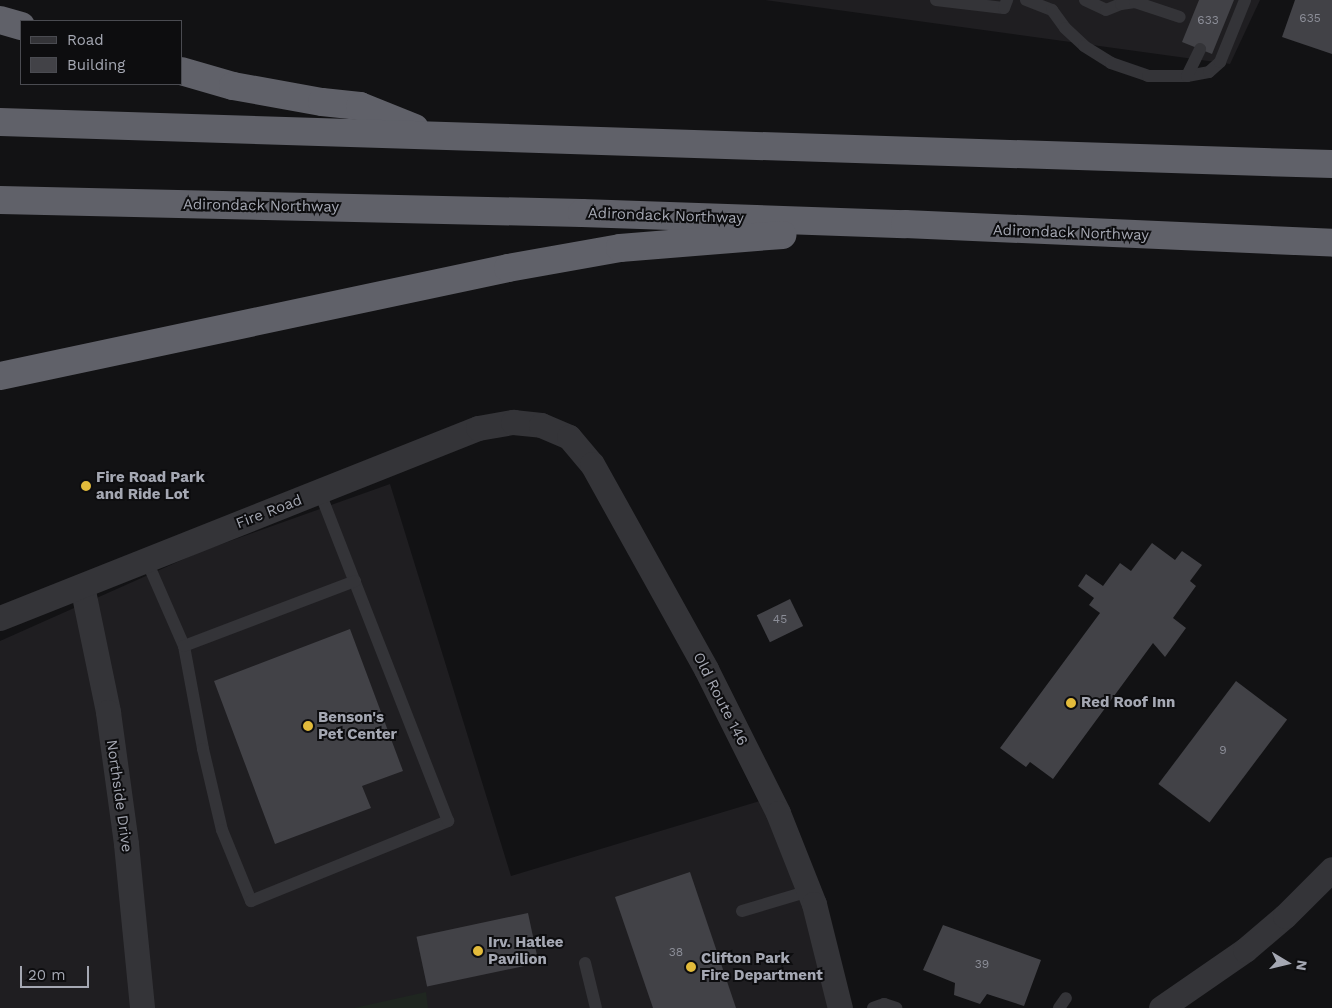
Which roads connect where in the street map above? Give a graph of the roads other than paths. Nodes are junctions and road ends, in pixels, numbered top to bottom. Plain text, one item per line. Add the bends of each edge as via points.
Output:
1 (936, 0) edge
2 (1007, 0) edge
3 (1026, 0) edge
4 (1085, 0) edge
5 (1246, 0) edge
6 (1055, 5) edge
7 (1180, 17) dead end
8 (0, 20) edge
9 (20, 26) edge
10 (1200, 49) dead end
11 (182, 72) edge
12 (1187, 76) junction
13 (0, 122) edge
14 (430, 135) junction
15 (1332, 164) edge
16 (0, 200) edge
17 (905, 224) junction
18 (1332, 243) edge
19 (0, 376) edge
20 (541, 425) joint
21 (320, 492) junction
22 (146, 559) junction
23 (355, 581) junction
24 (82, 586) junction
25 (0, 618) edge
26 (184, 646) junction
27 (1332, 869) edge
28 (809, 890) junction
29 (742, 911) dead end
30 (585, 963) dead end
31 (142, 1008) edge
32 (596, 1008) edge
33 (840, 1008) edge
34 (873, 1008) edge
35 (896, 1008) edge
36 (1161, 1008) edge

1 - 2 lane via 1004,8
3 - 6 lane
4 - 7 lane via 1106,10 1135,2
5 - 12 lane via 1220,62 1209,72
6 - 12 lane via 1065,28 1084,46 1111,63 1148,76
8 - 9 highway
10 - 12 lane
11 - 14 highway via 233,86 360,106
13 - 14 highway
14 - 15 highway
16 - 17 highway, Adirondack Northway
17 - 18 highway, Adirondack Northway
17 - 19 highway via 620,248 499,270
20 - 21 street, Fire Road via 513,422 478,428
20 - 28 street, Old Route 146 via 569,437 592,464 706,669 778,812
21 - 22 street, Fire Road
21 - 23 lane
22 - 24 street, Fire Road
22 - 26 lane
23 - 26 lane
23 - 26 lane via 448,822 251,901 222,830
24 - 25 street, Fire Road
24 - 31 street, Northside Drive via 112,740
27 - 36 street via 1245,950
28 - 29 lane
28 - 33 street, Old Route 146
30 - 32 lane
34 - 35 lane via 884,1004

